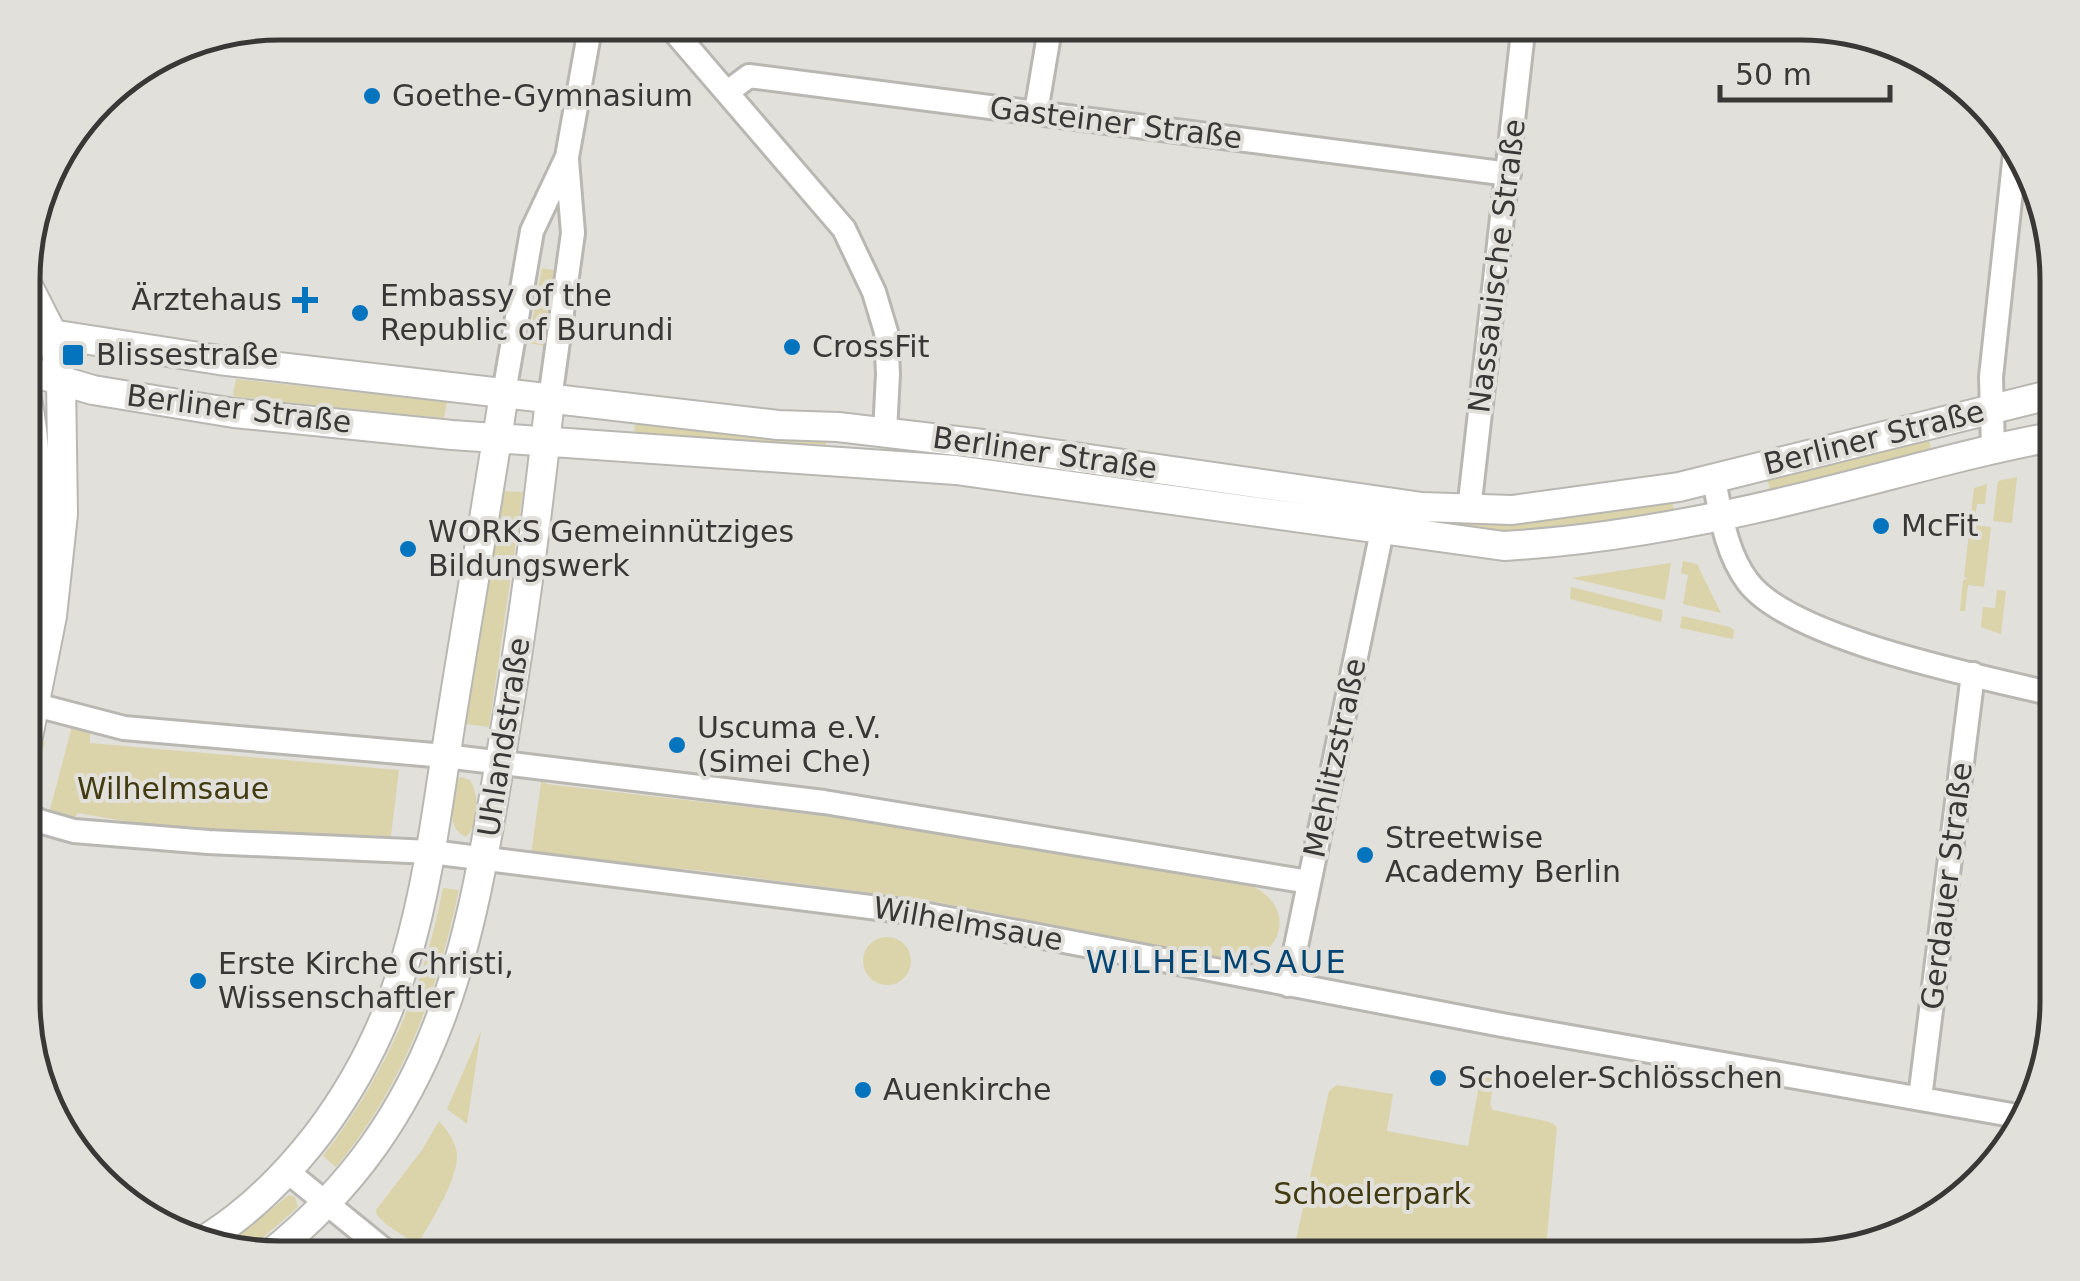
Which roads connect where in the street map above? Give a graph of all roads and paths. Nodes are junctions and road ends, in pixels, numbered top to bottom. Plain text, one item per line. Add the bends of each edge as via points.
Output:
1 (1048, 40) edge
2 (1522, 40) edge
3 (588, 41) edge
4 (685, 41) edge
5 (729, 91) junction
6 (1036, 112) junction
7 (567, 156) junction
8 (2013, 170) edge
9 (1508, 174) junction
10 (40, 309) edge
11 (40, 333) edge
12 (53, 335) junction
13 (40, 374) edge
14 (61, 380) junction
15 (504, 393) junction
16 (550, 398) junction
17 (2039, 398) edge
18 (1991, 409) junction
19 (885, 432) junction
20 (498, 438) junction
21 (2039, 439) edge
22 (546, 440) junction
23 (1993, 448) junction
24 (1714, 480) junction
25 (1469, 510) junction
26 (1721, 514) junction
27 (1382, 532) junction
28 (1973, 674) junction
29 (40, 681) edge
30 (2039, 690) edge
31 (40, 705) edge
32 (445, 756) junction
33 (500, 763) junction
34 (40, 821) edge
35 (431, 852) junction
36 (485, 858) junction
37 (1309, 882) junction
38 (1288, 984) junction
39 (1920, 1098) junction
40 (2011, 1115) edge
41 (288, 1172) junction
42 (326, 1204) junction
43 (214, 1232) edge
44 (285, 1241) edge
45 (373, 1241) edge

1 - 6 street
2 - 9 street, Nassauische Straße
3 - 7 street, Uhlandstraße
4 - 5 street
5 - 6 street, Gasteiner Straße via 749,76
5 - 19 street via 844,229 874,292 886,332
6 - 9 street, Gasteiner Straße
7 - 15 street, Uhlandstraße via 532,231
7 - 16 street, Uhlandstraße via 573,234
8 - 18 street
9 - 25 street, Nassauische Straße
10 - 12 main road
11 - 12 main road, Berliner Straße
12 - 14 main road
12 - 15 main road, Berliner Straße
13 - 14 main road, Berliner Straße
14 - 20 main road, Berliner Straße via 224,411
14 - 29 main road via 63,514
15 - 16 main road, Berliner Straße
15 - 20 main road, Uhlandstraße
16 - 19 main road, Berliner Straße
16 - 22 main road, Uhlandstraße
17 - 18 main road, Berliner Straße
18 - 23 street
18 - 24 main road, Berliner Straße
19 - 25 main road, Berliner Straße
20 - 22 main road, Berliner Straße
20 - 32 main road, Uhlandstraße
21 - 23 main road, Berliner Straße
22 - 27 main road, Berliner Straße via 956,470
22 - 33 main road, Uhlandstraße
23 - 26 main road, Berliner Straße
24 - 25 main road, Berliner Straße via 1576,504
24 - 26 street
26 - 27 main road, Berliner Straße via 1514,546
26 - 28 street via 1739,568 1778,609 1868,646
27 - 37 street, Mehlitzstraße
28 - 30 street
28 - 39 street, Gerdauer Straße
31 - 32 street via 124,728
32 - 33 street
32 - 35 main road, Uhlandstraße
33 - 36 main road, Uhlandstraße
33 - 37 street via 824,802
34 - 35 street, Wilhelmsaue via 74,831 208,842
35 - 36 street, Wilhelmsaue
35 - 41 main road, Uhlandstraße via 410,952 374,1048
36 - 38 street, Wilhelmsaue via 918,913
36 - 42 main road, Uhlandstraße via 436,1034 390,1122
37 - 38 street, Mehlitzstraße
38 - 39 street, Wilhelmsaue
39 - 40 street, Wilhelmsaue
41 - 42 street
41 - 43 main road, Uhlandstraße
42 - 44 main road, Uhlandstraße
42 - 45 street

